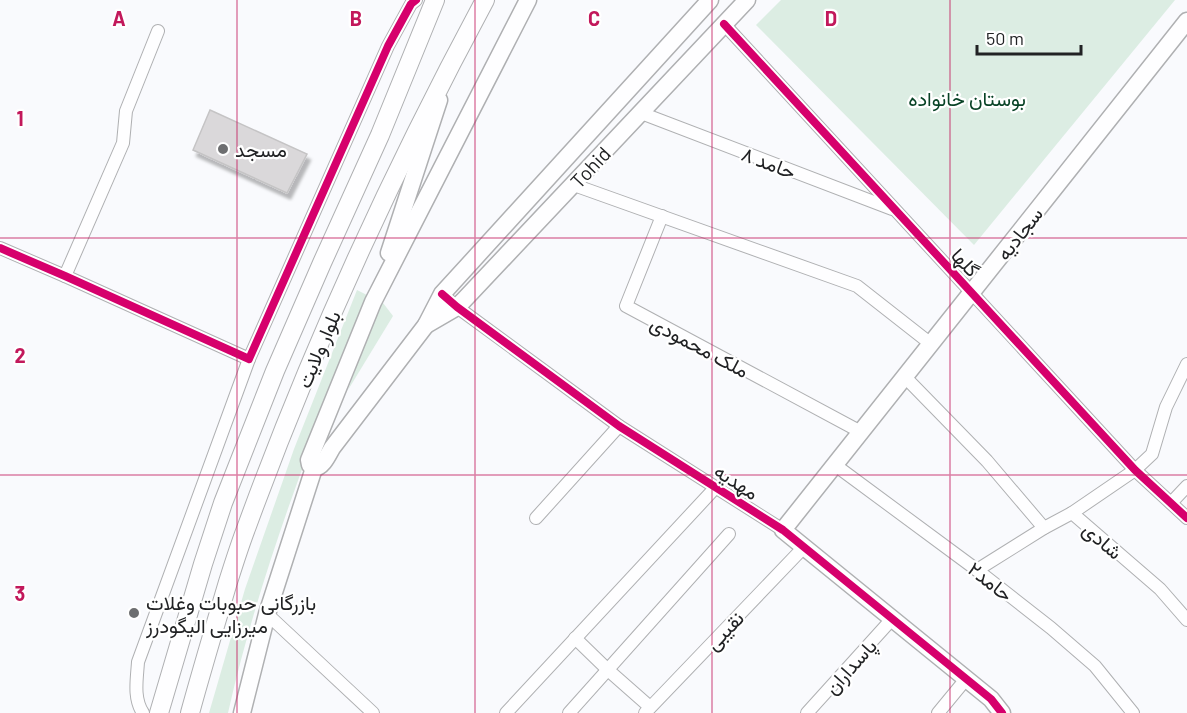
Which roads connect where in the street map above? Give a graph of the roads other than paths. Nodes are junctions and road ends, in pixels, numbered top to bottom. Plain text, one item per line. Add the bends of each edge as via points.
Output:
1 (416, 0) edge
2 (435, 0) edge
3 (485, 0) edge
4 (528, 0) edge
5 (710, 0) edge
6 (747, 0) edge
7 (1187, 21) edge
8 (724, 24) junction
9 (158, 31) dead end
10 (453, 60) junction
11 (641, 113) junction
12 (574, 185) junction
13 (896, 211) junction
14 (662, 216) junction
15 (0, 249) edge
16 (65, 276) junction
17 (971, 293) junction
18 (442, 294) junction
19 (373, 302) junction
20 (457, 307) junction
21 (426, 325) junction
22 (931, 344) junction
23 (249, 359) junction
24 (1187, 364) edge
25 (905, 377) junction
26 (619, 426) junction
27 (861, 432) junction
28 (835, 465) junction
29 (314, 468) junction
30 (1135, 470) junction
31 (1187, 486) edge
32 (716, 487) junction
33 (1171, 503) junction
34 (1072, 513) junction
35 (536, 518) dead end
36 (1187, 518) edge
37 (1044, 528) junction
38 (783, 530) junction
39 (729, 534) dead end
40 (804, 547) junction
41 (977, 570) junction
42 (267, 614) junction
43 (892, 619) junction
44 (1187, 620) edge
45 (575, 639) junction
46 (608, 670) junction
47 (966, 679) junction
48 (648, 710) edge
49 (143, 713) edge
50 (159, 713) edge
51 (190, 713) edge
52 (242, 713) edge
53 (373, 713) edge
54 (506, 713) edge
55 (569, 713) edge
56 (807, 713) edge
57 (938, 713) edge
58 (1002, 713) edge
59 (1133, 713) edge

1 - 23 street via 388,46
2 - 50 main road, بلوار ولایت via 275,371 223,503
3 - 10 main road, بلوار ولایت
4 - 19 main road
5 - 18 main road, Tohid
6 - 8 main road, Tohid
7 - 17 main road, سجادیه
8 - 11 main road, Tohid
8 - 13 street, گلها
9 - 16 street via 126,111 123,143
10 - 19 main road
10 - 51 main road, بلوار ولایت via 359,254 304,379 246,527
11 - 12 main road, Tohid
11 - 13 street, حامد ۸
12 - 14 street
12 - 20 main road, Tohid
13 - 17 street, گلها
14 - 22 street via 857,286
14 - 27 street, ملک محمودی via 626,306
15 - 16 street
16 - 23 street
17 - 22 main road, سجادیه
17 - 30 street, گلها
18 - 20 street, مهدیه
18 - 21 main road, Tohid
19 - 29 main road via 309,460
20 - 21 main road, Tohid
20 - 26 street, مهدیه
21 - 29 main road, Tohid via 322,464
22 - 25 main road, سجادیه
23 - 49 street via 138,662 135,689
24 - 30 street via 1166,406 1152,454
25 - 27 main road, سجادیه
25 - 37 street via 987,461
26 - 32 street, مهدیه
26 - 35 street
27 - 28 main road, سجادیه
28 - 38 main road, سجادیه
28 - 41 street, حامد۲
29 - 42 main road
30 - 33 street, گلها
30 - 34 street
31 - 33 street
32 - 38 street, مهدیه
32 - 45 street
33 - 36 street, گلها
34 - 37 street, شادی
34 - 44 street, شادی via 1160,589
37 - 41 street, شادی
38 - 40 main road, مهدیه
39 - 46 street
40 - 43 main road, مهدیه
40 - 48 street, نقیبی
41 - 59 street, حامد۲ via 1095,666
42 - 52 main road
42 - 53 street
43 - 47 main road, مهدیه
43 - 56 street, پاسداران
45 - 46 street
45 - 54 street
46 - 48 street
46 - 55 street
47 - 57 street
47 - 58 main road, مهدیه via 992,699

